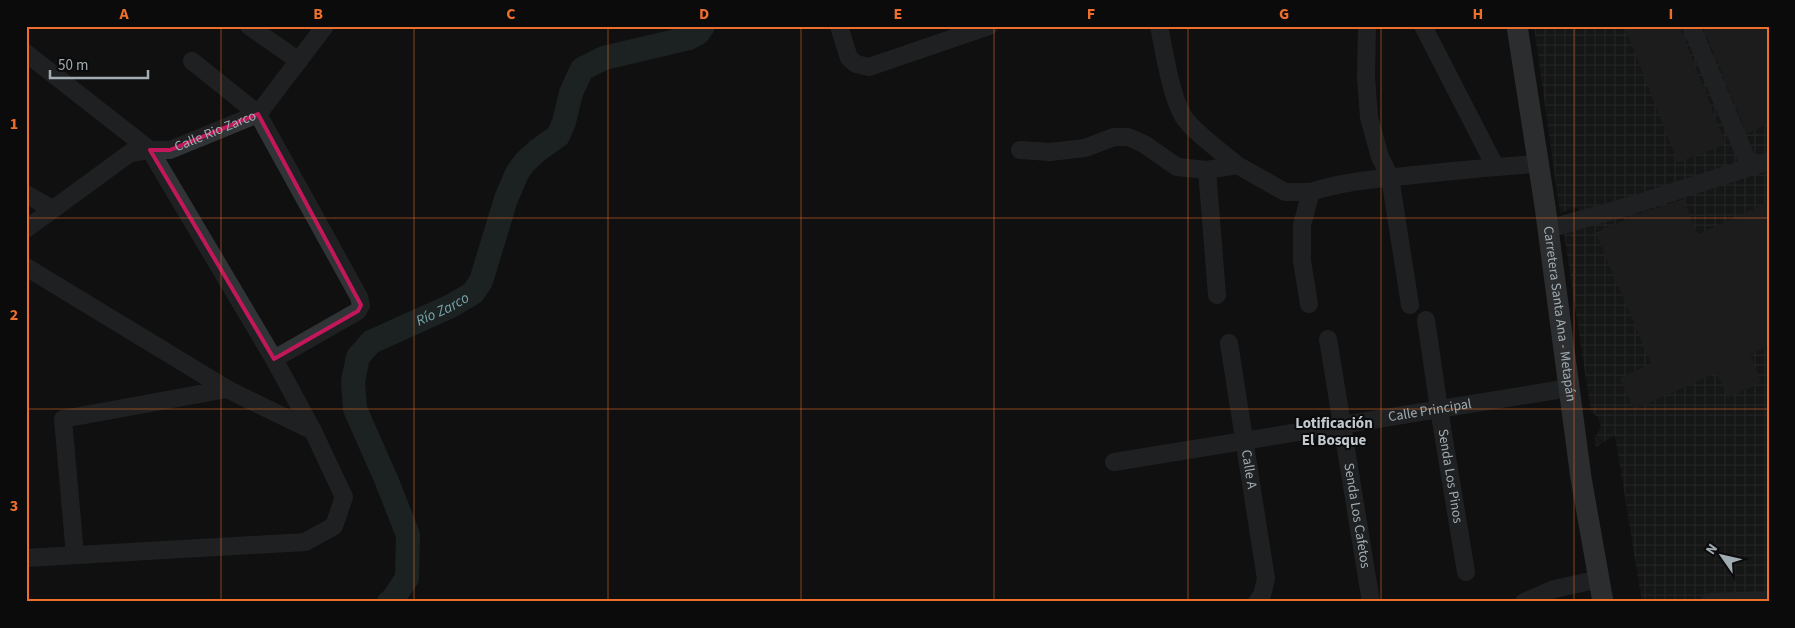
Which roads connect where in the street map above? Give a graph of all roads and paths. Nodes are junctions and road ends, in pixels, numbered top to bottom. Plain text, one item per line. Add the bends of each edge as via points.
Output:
1 (249, 26) edge
2 (325, 26) edge
3 (839, 26) edge
4 (989, 26) edge
5 (1159, 26) edge
6 (1367, 26) edge
7 (1422, 26) edge
8 (1517, 26) edge
9 (1691, 26) edge
10 (26, 53) edge
11 (192, 61) dead end
12 (299, 61) junction
13 (258, 114) junction
14 (150, 150) junction
15 (1020, 150) dead end
16 (1769, 161) edge
17 (1538, 164) junction
18 (1237, 165) junction
19 (1495, 166) junction
20 (1750, 167) junction
21 (1207, 170) junction
22 (1390, 178) junction
23 (1311, 192) junction
24 (26, 194) edge
25 (52, 209) junction
26 (26, 229) edge
27 (1548, 229) junction
28 (26, 266) edge
29 (1217, 295) dead end
30 (1309, 304) dead end
31 (1410, 305) dead end
32 (1426, 320) dead end
33 (1328, 340) dead end
34 (1229, 344) dead end
35 (274, 359) junction
36 (1569, 388) junction
37 (227, 389) junction
38 (1439, 409) junction
39 (1342, 425) junction
40 (313, 431) junction
41 (1243, 440) junction
42 (1114, 462) dead end
43 (75, 555) junction
44 (26, 558) edge
45 (1466, 572) dead end
46 (1600, 579) junction
47 (1260, 598) edge
48 (1769, 600) edge
49 (1715, 601) edge
50 (1371, 602) edge
51 (1524, 602) edge
52 (1603, 602) edge

1 - 12 street
2 - 12 street, Calle Rio Zarco
3 - 4 street via 849,58 856,64 869,67
5 - 18 street via 1182,116
6 - 22 street via 1369,117 1380,157
7 - 19 street
8 - 17 main road, Carretera Santa Ana - Metapán
9 - 20 street
10 - 14 street
11 - 13 street
12 - 13 street, Calle Rio Zarco
13 - 14 street, Calle Rio Zarco via 170,150
13 - 35 street via 361,304 358,311
14 - 25 street, Calle Rio Zarco via 130,154
14 - 35 street
15 - 21 street via 1050,152 1085,148 1114,137 1128,137 1177,167
16 - 20 street
17 - 19 street
17 - 27 main road, Carretera Santa Ana - Metapán
18 - 21 street
18 - 23 street via 1285,192
19 - 22 street
20 - 27 street
21 - 29 street
22 - 23 street
22 - 31 street
23 - 30 street via 1302,225 1302,261
24 - 25 street
25 - 26 street, Calle Rio Zarco
27 - 36 main road, Carretera Santa Ana - Metapán
28 - 37 street
32 - 38 street, Senda Los Pinos
33 - 39 street, Senda Los Cafetos
34 - 41 street, Calle A
35 - 40 street
36 - 38 street, Calle Principal
36 - 46 main road, Carretera Santa Ana - Metapán via 1581,478
37 - 40 street
37 - 43 street via 63,420
38 - 39 street, Calle Principal
38 - 45 street, Senda Los Pinos
39 - 41 street, Calle Principal
39 - 50 street, Senda Los Cafetos
40 - 43 street via 344,497 334,526 305,542
41 - 42 street, Calle Principal
41 - 47 street, Calle A via 1266,579
43 - 44 street
46 - 51 street via 1554,589
46 - 52 main road, Carretera Santa Ana - Metapán
48 - 49 street

